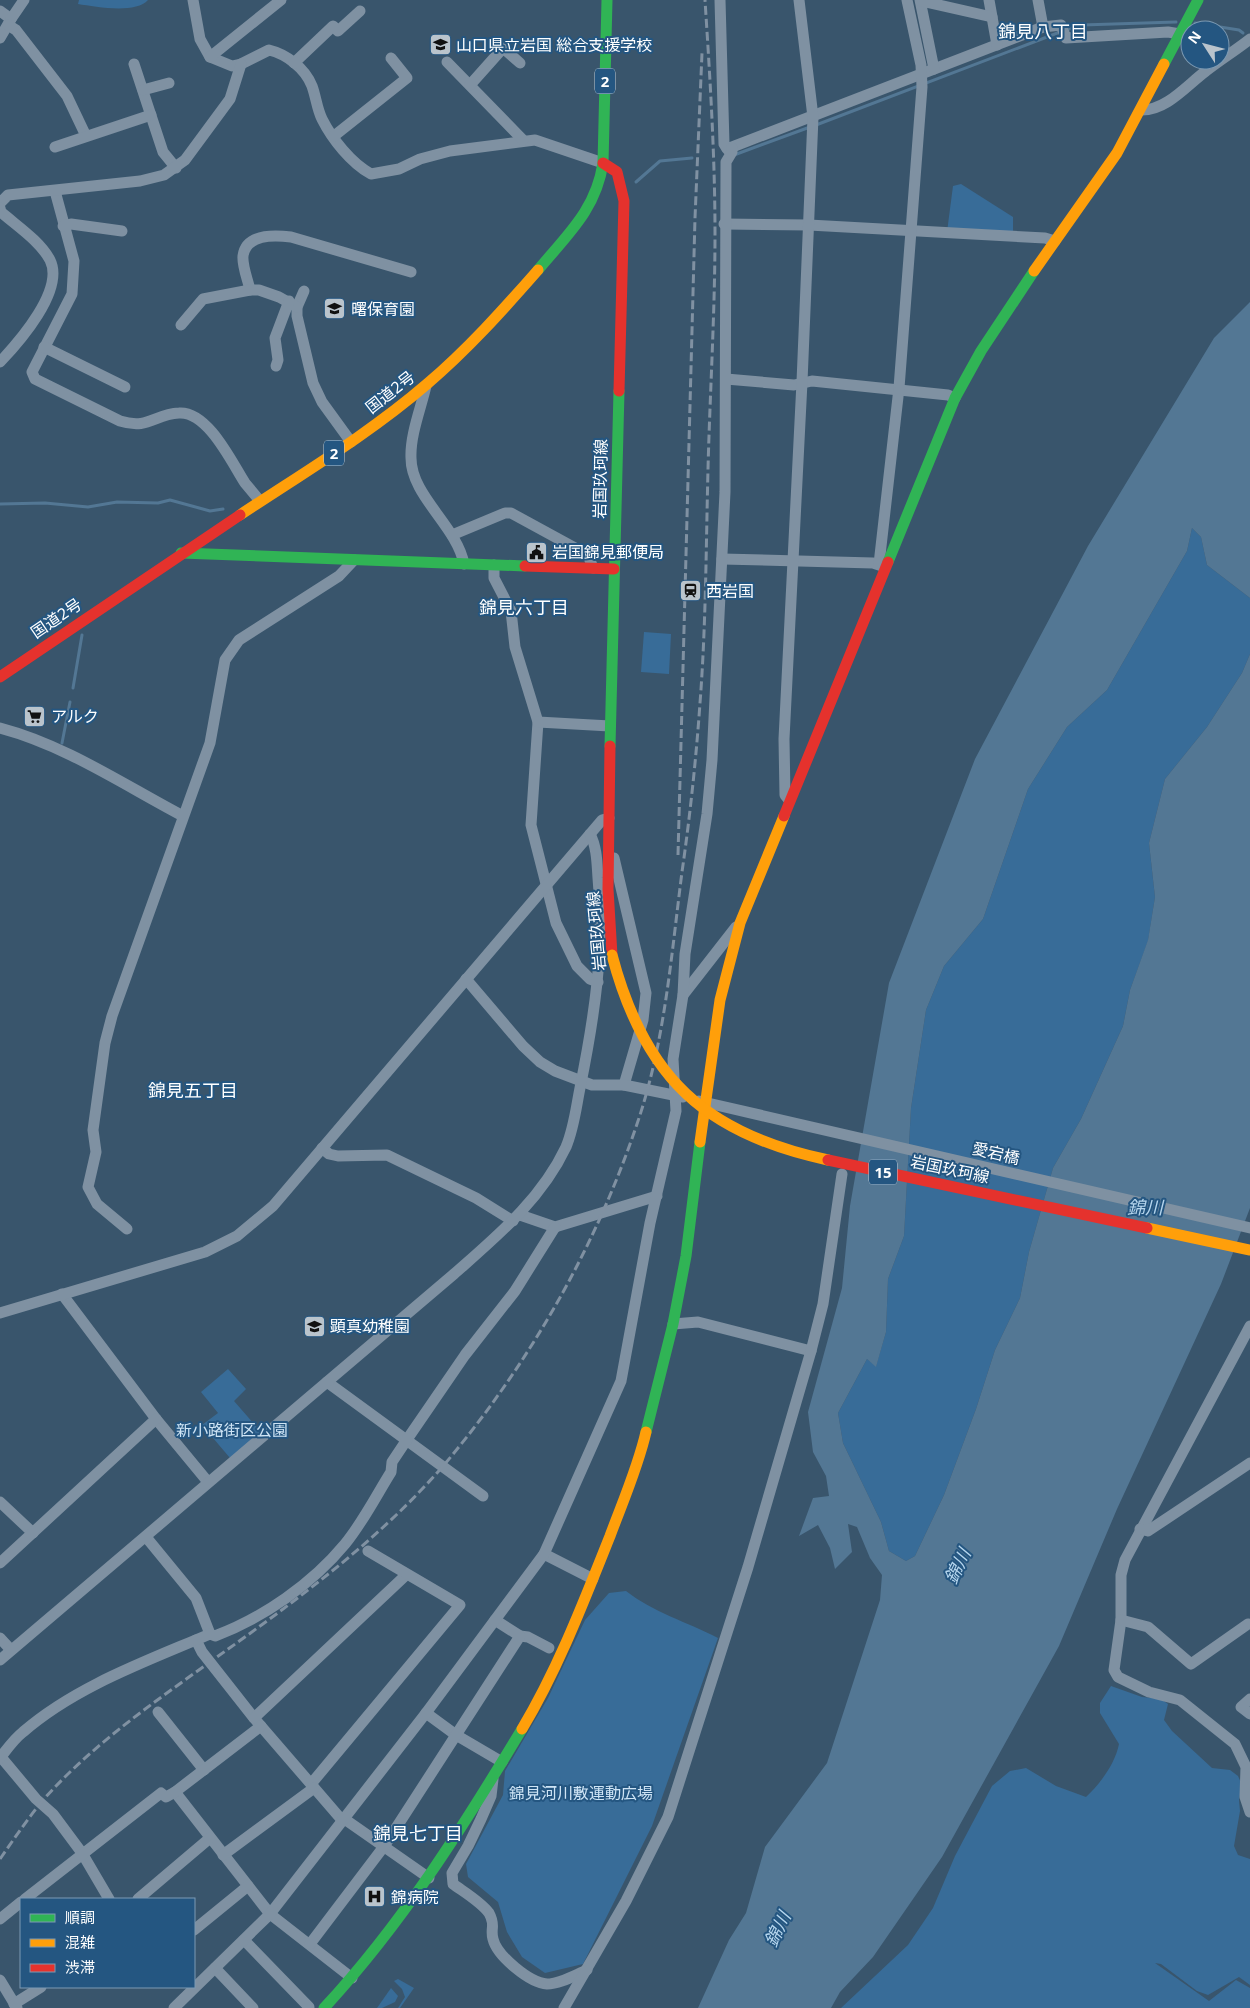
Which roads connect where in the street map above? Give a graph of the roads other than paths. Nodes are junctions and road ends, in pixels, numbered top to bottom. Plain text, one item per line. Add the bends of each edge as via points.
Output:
1 (24, 0) edge
2 (193, 0) edge
3 (281, 0) edge
4 (608, 0) edge
5 (720, 0) edge
6 (799, 0) edge
7 (907, 0) edge
8 (920, 0) edge
9 (989, 0) edge
10 (1038, 0) edge
11 (1198, 0) edge
12 (0, 11) edge
13 (360, 11) dead end
14 (992, 17) junction
15 (1187, 20) edge
16 (10, 22) junction
17 (1043, 27) junction
18 (1180, 34) joint
19 (0, 38) edge
20 (1250, 40) edge
21 (998, 45) junction
22 (210, 57) junction
23 (391, 58) dead end
24 (447, 62) dead end
25 (294, 63) junction
26 (520, 63) dead end
27 (134, 64) dead end
28 (241, 64) junction
29 (934, 69) junction
30 (921, 80) junction
31 (169, 83) dead end
32 (470, 85) junction
33 (143, 90) junction
34 (1142, 110) junction
35 (151, 114) junction
36 (813, 119) junction
37 (86, 136) junction
38 (334, 136) junction
39 (523, 140) junction
40 (55, 147) dead end
41 (730, 154) junction
42 (603, 163) junction
43 (176, 168) junction
44 (55, 190) junction
45 (0, 203) edge
46 (0, 208) edge
47 (724, 224) junction
48 (808, 224) junction
49 (63, 226) junction
50 (122, 231) dead end
51 (910, 231) junction
52 (1055, 242) junction
53 (411, 272) dead end
54 (250, 290) junction
55 (304, 291) dead end
56 (293, 304) junction
57 (181, 325) dead end
58 (44, 347) junction
59 (0, 362) edge
60 (276, 366) dead end
61 (726, 379) junction
62 (802, 382) junction
63 (427, 384) junction
64 (125, 387) dead end
65 (899, 388) junction
66 (955, 398) junction
67 (351, 442) junction
68 (260, 501) junction
69 (452, 535) junction
70 (181, 553) junction
71 (354, 560) junction
72 (722, 560) junction
73 (793, 560) junction
74 (464, 564) junction
75 (494, 565) junction
76 (882, 566) junction
77 (593, 568) junction
78 (614, 568) junction
79 (0, 677) edge
80 (538, 722) junction
81 (610, 726) junction
82 (0, 728) edge
83 (789, 800) junction
84 (183, 816) junction
85 (609, 818) junction
86 (590, 834) junction
87 (608, 844) junction
88 (547, 883) junction
89 (740, 923) junction
90 (638, 962) junction
91 (600, 966) junction
92 (466, 979) junction
93 (598, 982) junction
94 (683, 995) junction
95 (582, 1082) junction
96 (624, 1085) junction
97 (676, 1096) junction
98 (704, 1102) junction
99 (322, 1148) junction
100 (842, 1174) dead end
101 (656, 1196) junction
102 (516, 1218) junction
103 (555, 1228) junction
104 (1250, 1228) edge
105 (127, 1229) dead end
106 (1250, 1250) edge
107 (62, 1294) junction
108 (0, 1313) edge
109 (673, 1324) junction
110 (1250, 1326) edge
111 (811, 1351) junction
112 (327, 1382) junction
113 (156, 1419) junction
114 (406, 1441) junction
115 (1250, 1463) edge
116 (208, 1482) junction
117 (483, 1496) dead end
118 (0, 1502) edge
119 (1140, 1529) junction
120 (33, 1533) junction
121 (146, 1537) junction
122 (368, 1550) dead end
123 (544, 1554) junction
124 (0, 1563) edge
125 (406, 1575) junction
126 (593, 1579) junction
127 (495, 1620) junction
128 (1121, 1620) junction
129 (1248, 1624) dead end
130 (210, 1634) junction
131 (520, 1636) junction
132 (0, 1638) edge
133 (196, 1640) junction
134 (549, 1648) dead end
135 (11, 1650) junction
136 (0, 1660) edge
137 (1250, 1699) edge
138 (158, 1712) dead end
139 (426, 1713) junction
140 (1250, 1714) edge
141 (257, 1722) junction
142 (456, 1735) junction
143 (0, 1757) edge
144 (502, 1762) junction
145 (204, 1770) junction
146 (494, 1775) junction
147 (312, 1786) junction
148 (175, 1792) junction
149 (1250, 1812) edge
150 (342, 1819) junction
151 (210, 1838) junction
152 (384, 1846) junction
153 (82, 1854) junction
154 (223, 1855) junction
155 (429, 1878) junction
156 (248, 1886) junction
157 (26, 1898) edge
158 (108, 1898) edge
159 (139, 1898) edge
160 (20, 1903) edge
161 (270, 1914) junction
162 (0, 1919) edge
163 (195, 1929) edge
164 (244, 1940) junction
165 (310, 1944) junction
166 (215, 1968) junction
167 (587, 1970) junction
168 (352, 1978) junction
169 (0, 1980) edge
170 (40, 1988) edge
171 (194, 1988) edge
172 (195, 1988) edge
173 (15, 2006) edge
174 (309, 2007) dead end
175 (174, 2008) edge
176 (253, 2008) edge
177 (324, 2008) edge
178 (564, 2008) edge

1 - 16 street
2 - 22 street via 200,39
3 - 22 street
4 - 42 main road, 国道2号 / 2
5 - 41 street via 724,144
6 - 36 street
7 - 30 street
8 - 14 street
8 - 29 street
9 - 14 street
10 - 17 street
11 - 15 main road
12 - 16 street
13 - 25 street via 338,31 333,26
14 - 21 street
16 - 19 street
16 - 37 street via 67,96
17 - 18 street via 1061,25 1066,38
17 - 21 street
18 - 34 main road
20 - 34 street via 1172,99 1150,110
21 - 29 street
22 - 28 street via 232,66
23 - 38 street via 407,78
24 - 32 street
25 - 28 street via 279,52 269,50
25 - 38 street via 307,76 322,120
26 - 32 street via 503,48
27 - 33 street
28 - 43 street via 230,99
29 - 30 street
30 - 36 street
30 - 51 street
31 - 33 street
32 - 39 street
33 - 35 street
34 - 52 main road via 1117,153
35 - 37 street
35 - 43 street via 163,152
36 - 41 street
36 - 48 street
37 - 40 street
38 - 39 street via 350,158 371,174 399,169 450,150
39 - 42 street via 535,140
41 - 47 street
42 - 63 main road, 国道2号 / 2 via 600,184 587,212 497,317
42 - 78 main road, 岩国玖珂線 / 15 via 617,172 624,201
43 - 44 street via 164,175 140,181
44 - 45 street via 8,195
44 - 49 street
46 - 59 street via 45,252 54,276 53,285 33,321
47 - 48 street
47 - 61 street
48 - 51 street
48 - 62 street
49 - 50 street via 71,224
49 - 58 street via 75,268 72,294
51 - 52 street via 1045,238
51 - 65 street
52 - 66 main road via 981,351
53 - 54 street via 291,237 273,235 257,238 245,248 242,257
54 - 56 street via 259,290
54 - 57 street via 203,299
55 - 56 street
56 - 60 street via 275,338
56 - 67 street via 313,383 322,402
58 - 64 street
58 - 68 street via 32,372 35,379 132,425 147,424 171,414 182,413 194,418 221,443
61 - 62 street via 794,385
61 - 72 street
62 - 65 street
62 - 73 street
63 - 67 main road, 国道2号 / 2
63 - 69 street via 410,458 415,479
65 - 66 street
65 - 76 street
66 - 76 main road
67 - 68 main road, 国道2号 / 2
68 - 70 main road, 国道2号 / 2
69 - 74 street via 461,550
69 - 77 street via 511,512 588,555
70 - 71 main road
70 - 79 main road, 国道2号 / 2
71 - 74 main road
71 - 84 street via 339,576 239,640 226,660 210,743
72 - 73 street
72 - 94 street via 712,760 685,954
73 - 76 street
73 - 83 street via 784,762 785,795
74 - 75 main road
75 - 77 main road
75 - 80 street via 494,578 511,611 515,647
76 - 83 main road
77 - 78 main road
78 - 81 main road, 岩国玖珂線 / 15
80 - 81 street
80 - 88 street via 531,825
81 - 85 main road, 岩国玖珂線 / 15
82 - 84 street via 56,749
83 - 89 main road
84 - 105 street via 112,1016 93,1130 96,1152 88,1187 91,1197
85 - 86 street via 602,820
85 - 87 main road, 岩国玖珂線 / 15
86 - 88 street
86 - 91 street via 597,861 600,898
87 - 90 street via 619,876
87 - 106 main road, 岩国玖珂線 / 15, bridge via 612,955 625,1005 654,1057 699,1105 727,1125 769,1144 810,1156
88 - 92 street
88 - 93 street via 556,923 577,966 590,980
89 - 94 street
89 - 98 main road via 720,1000
90 - 91 street via 618,967
90 - 96 street via 646,993 644,1011
91 - 93 street
92 - 95 street, 愛宕橋 via 534,1057 555,1071
92 - 99 street
93 - 95 street
94 - 97 street via 672,1059
95 - 96 street, 愛宕橋
95 - 102 street via 566,1147
96 - 97 street, 愛宕橋
97 - 98 street, 愛宕橋
97 - 101 street via 676,1110
98 - 104 street, 愛宕橋
98 - 109 main road via 686,1256
99 - 102 street via 338,1156 387,1155
99 - 107 street via 270,1210 238,1236 205,1252
100 - 111 street via 823,1304
101 - 103 street
101 - 123 street via 621,1381
102 - 103 street
102 - 112 street
103 - 114 street via 515,1291
107 - 108 street
107 - 113 street
109 - 111 street via 698,1322
109 - 126 main road via 641,1454
110 - 119 street
111 - 167 street via 748,1567 668,1817 626,1902
112 - 114 street
112 - 116 street
113 - 116 street
113 - 120 street
114 - 117 street
114 - 130 street via 357,1527 324,1565 259,1615 235,1628 214,1636
115 - 119 street via 1148,1532
116 - 121 street
118 - 120 street
119 - 128 street via 1121,1575
120 - 124 street
121 - 130 street via 196,1598
121 - 135 street
122 - 125 street
123 - 126 street
123 - 127 street
125 - 141 street
125 - 147 street via 460,1605
126 - 144 main road via 540,1699
127 - 131 street
127 - 139 street
128 - 129 street via 1148,1627 1191,1664
128 - 149 street via 1114,1670 1118,1677 1149,1692 1180,1700 1231,1740 1246,1767 1246,1797
130 - 133 street
131 - 134 street
131 - 142 street
132 - 135 street
133 - 141 street
133 - 143 street via 152,1658 71,1699 22,1733
135 - 136 street
137 - 140 street via 1241,1707
138 - 145 street
139 - 142 street
139 - 150 street
141 - 145 street
141 - 147 street
142 - 144 street
142 - 152 street
143 - 153 street via 53,1814
144 - 146 main road
145 - 148 street
146 - 155 main road
146 - 167 street via 491,1796 452,1873 453,1884 487,1911 494,1923 492,1938 503,1957 534,1981 553,1983
147 - 150 street
147 - 154 street
148 - 151 street
148 - 153 street via 166,1796 161,1793
150 - 152 street
150 - 161 street
151 - 154 street
151 - 159 street
152 - 155 street
152 - 165 street
153 - 157 street
153 - 158 street
154 - 156 street
155 - 168 main road
156 - 161 street
156 - 163 street
160 - 162 street
161 - 164 street
161 - 165 street
164 - 166 street
164 - 174 street
165 - 168 street
166 - 172 street
166 - 176 street
167 - 178 street
168 - 177 main road
169 - 173 street
170 - 173 street
171 - 175 street

